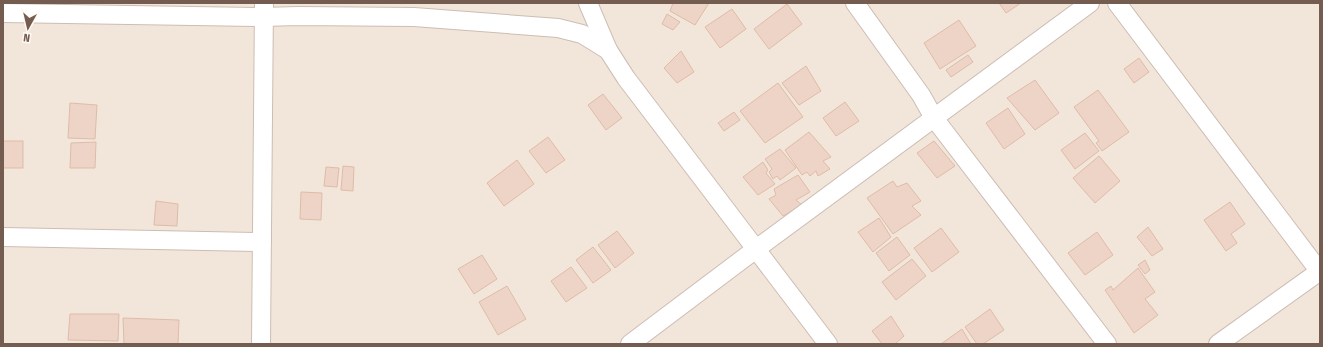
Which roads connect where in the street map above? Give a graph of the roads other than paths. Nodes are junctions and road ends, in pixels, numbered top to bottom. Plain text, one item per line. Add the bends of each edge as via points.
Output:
1 (588, 3) edge
2 (855, 3) edge
3 (1090, 3) edge
4 (1117, 3) edge
5 (263, 10) edge
6 (3, 13) edge
7 (608, 50) junction
8 (934, 118) junction
9 (3, 237) edge
10 (262, 242) junction
11 (756, 249) junction
12 (1320, 271) edge
13 (261, 344) edge
14 (630, 344) edge
15 (828, 344) edge
16 (1107, 344) edge
17 (1218, 344) edge

1 - 7 street
2 - 8 street via 921,95
3 - 8 street
4 - 12 street
5 - 6 street
5 - 7 street via 298,16 414,17 558,28 582,34
5 - 10 street
7 - 11 street via 626,78
8 - 11 street
8 - 16 street
9 - 10 street
10 - 13 street
11 - 14 street
11 - 15 street
12 - 17 street

